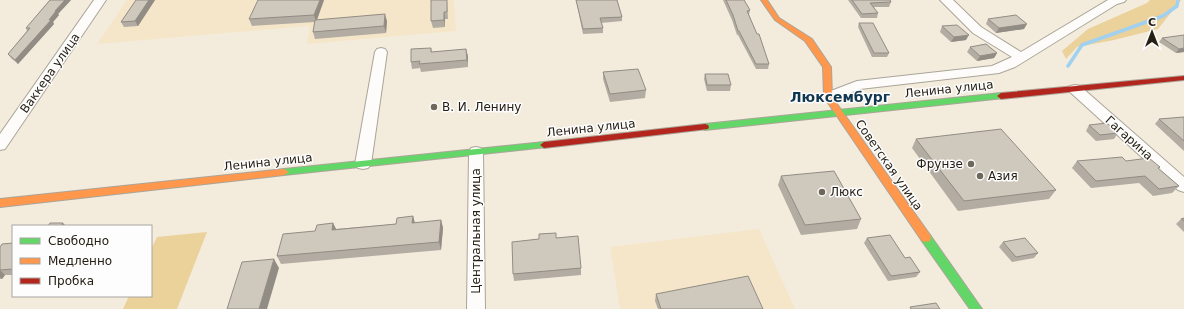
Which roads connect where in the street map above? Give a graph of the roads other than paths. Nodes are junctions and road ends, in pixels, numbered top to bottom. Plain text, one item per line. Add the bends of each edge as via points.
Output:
1 (100, 0) edge
2 (764, 0) edge
3 (946, 0) edge
4 (1115, 1) edge
5 (381, 52) dead end
6 (1021, 57) junction
7 (1184, 78) edge
8 (1075, 89) junction
9 (828, 96) junction
10 (838, 113) junction
11 (0, 145) edge
12 (476, 152) junction
13 (363, 164) junction
14 (1184, 186) edge
15 (0, 203) edge
16 (476, 309) edge
17 (976, 309) edge

1 - 11 street, Ваккера улица
2 - 9 main road, Советская улица via 777,19 808,39 827,68
3 - 6 street via 977,30
4 - 6 street
5 - 13 street
6 - 9 street via 994,70 857,85
7 - 8 main road, Ленина улица
8 - 10 main road, Ленина улица
8 - 14 street, Гагарина
9 - 10 main road, Советская улица
10 - 12 main road, Ленина улица
10 - 17 main road, Советская улица
12 - 13 main road, Ленина улица
12 - 16 street, Центральная улица
13 - 15 main road, Ленина улица

